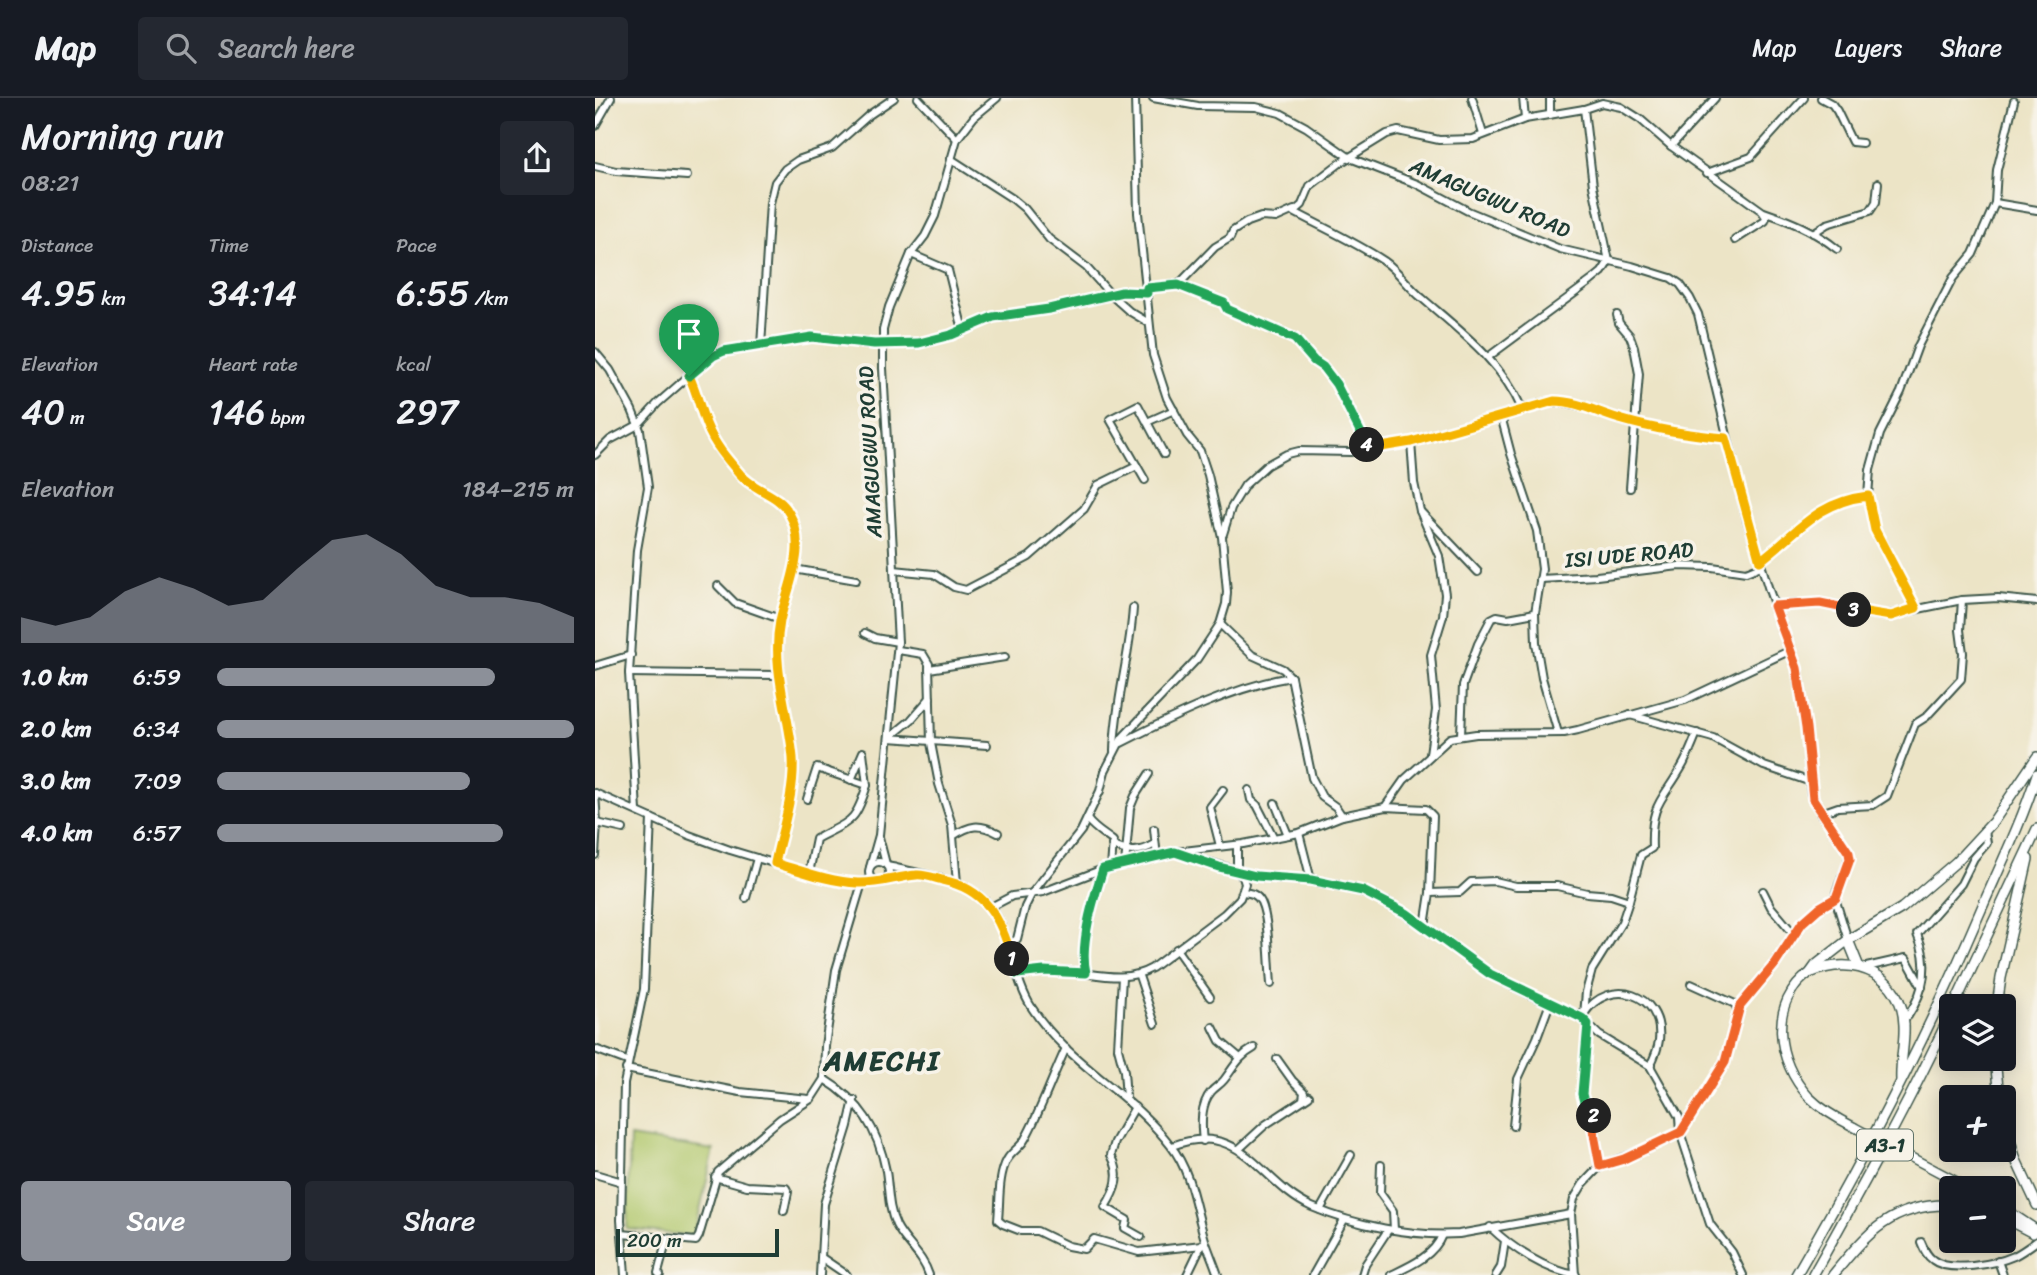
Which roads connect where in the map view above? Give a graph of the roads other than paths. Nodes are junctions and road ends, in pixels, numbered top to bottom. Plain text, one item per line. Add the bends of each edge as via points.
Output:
1 (611, 98) edge
2 (894, 98) edge
3 (918, 98) edge
4 (997, 98) edge
5 (1135, 98) edge
6 (1153, 98) edge
7 (1197, 98) edge
8 (1472, 98) edge
9 (1523, 98) edge
10 (1550, 98) edge
11 (1715, 98) edge
12 (1804, 98) edge
13 (1821, 98) edge
14 (2014, 101) dead end
15 (1198, 106) junction
16 (1584, 109) junction
17 (1551, 115) junction
18 (1525, 119) junction
19 (595, 125) edge
20 (1483, 134) junction
21 (957, 139) junction
22 (1862, 143) dead end
23 (1671, 146) junction
24 (1350, 158) junction
25 (951, 159) junction
26 (595, 166) edge
27 (1707, 173) junction
28 (687, 176) dead end
29 (1878, 183) dead end
30 (1995, 203) junction
31 (1294, 210) junction
32 (2037, 210) edge
33 (1762, 211) junction
34 (1813, 233) junction
35 (1735, 240) dead end
36 (1837, 249) dead end
37 (911, 254) junction
38 (1609, 261) junction
39 (1178, 285) junction
40 (1147, 290) junction
41 (1111, 295) junction
42 (1617, 315) dead end
43 (1149, 323) junction
44 (963, 330) junction
45 (882, 344) junction
46 (761, 346) junction
47 (595, 352) edge
48 (1488, 357) junction
49 (689, 376) junction
50 (1522, 409) junction
51 (1174, 410) junction
52 (1501, 416) junction
53 (1147, 422) junction
54 (1635, 424) junction
55 (638, 425) junction
56 (1726, 438) junction
57 (1411, 442) junction
58 (1369, 449) junction
59 (1164, 454) dead end
60 (595, 455) edge
61 (1137, 466) junction
62 (1145, 480) dead end
63 (1630, 488) dead end
64 (1868, 496) junction
65 (1420, 511) junction
66 (1222, 537) junction
67 (1760, 564) junction
68 (795, 569) junction
69 (894, 570) junction
70 (1478, 572) dead end
71 (1540, 579) junction
72 (856, 580) dead end
73 (718, 586) dead end
74 (1962, 600) junction
75 (2037, 602) edge
76 (1774, 606) junction
77 (1133, 608) dead end
78 (1916, 608) junction
79 (1535, 613) junction
80 (780, 620) junction
81 (1220, 624) junction
82 (865, 633) dead end
83 (898, 642) junction
84 (898, 650) junction
85 (1791, 650) junction
86 (631, 655) junction
87 (1005, 656) dead end
88 (595, 666) edge
89 (929, 669) junction
90 (629, 673) junction
91 (780, 675) junction
92 (1291, 677) junction
93 (930, 698) junction
94 (1630, 715) junction
95 (1558, 733) junction
96 (1697, 733) junction
97 (1461, 735) junction
98 (889, 738) junction
99 (931, 743) junction
100 (1119, 744) junction
101 (986, 745) dead end
102 (1114, 753) junction
103 (1430, 756) junction
104 (2037, 757) edge
105 (1149, 774) dead end
106 (2037, 774) edge
107 (851, 780) junction
108 (1811, 782) junction
109 (867, 785) junction
110 (1223, 790) dead end
111 (1249, 790) dead end
112 (595, 793) edge
113 (807, 799) dead end
114 (1275, 803) dead end
115 (1385, 807) junction
116 (637, 811) junction
117 (1821, 813) junction
118 (1342, 816) junction
119 (651, 818) junction
120 (1087, 820) junction
121 (597, 823) junction
122 (623, 829) dead end
123 (1154, 829) dead end
124 (2037, 829) edge
125 (1985, 831) junction
126 (998, 832) dead end
127 (1299, 833) junction
128 (879, 835) junction
129 (953, 835) junction
130 (1288, 835) junction
131 (1274, 838) junction
132 (1155, 844) junction
133 (1112, 845) junction
134 (1237, 845) junction
135 (1220, 846) junction
136 (2030, 847) junction
137 (1126, 851) junction
138 (1175, 852) junction
139 (595, 855) edge
140 (1157, 857) junction
141 (757, 858) junction
142 (775, 863) junction
143 (886, 865) junction
144 (1125, 865) junction
145 (1111, 868) junction
146 (1103, 869) junction
147 (870, 870) junction
148 (1237, 871) junction
149 (809, 873) junction
150 (917, 874) junction
151 (1256, 876) junction
152 (886, 879) junction
153 (1311, 880) junction
154 (874, 881) junction
155 (859, 883) junction
156 (957, 883) junction
157 (1244, 888) junction
158 (1763, 891) dead end
159 (1430, 893) junction
160 (1032, 894) junction
161 (746, 898) dead end
162 (1836, 898) junction
163 (1629, 901) junction
164 (991, 908) junction
165 (1425, 926) junction
166 (1793, 933) junction
167 (1848, 940) junction
168 (1009, 945) junction
169 (1177, 949) junction
170 (1861, 967) junction
171 (1811, 972) junction
172 (1086, 973) junction
173 (1017, 974) junction
174 (1139, 975) junction
175 (1122, 977) junction
176 (1271, 984) dead end
177 (1691, 984) dead end
178 (1922, 987) junction
179 (1960, 994) edge
180 (1999, 994) edge
181 (1210, 997) dead end
182 (1550, 1003) junction
183 (1738, 1011) junction
184 (1583, 1016) junction
185 (1908, 1016) dead end
186 (1155, 1024) dead end
187 (1588, 1024) junction
188 (1213, 1027) dead end
189 (1939, 1039) edge
190 (1066, 1048) junction
191 (1254, 1048) dead end
192 (595, 1049) edge
193 (1239, 1058) junction
194 (1277, 1059) dead end
195 (627, 1065) junction
196 (1650, 1066) junction
197 (824, 1079) junction
198 (1901, 1081) junction
199 (1126, 1098) junction
200 (811, 1099) junction
201 (853, 1100) junction
202 (1135, 1107) junction
203 (1513, 1126) dead end
204 (1681, 1132) junction
205 (1203, 1141) junction
206 (1172, 1146) junction
207 (1239, 1149) junction
208 (1351, 1155) dead end
209 (2016, 1160) edge
210 (1381, 1165) dead end
211 (1600, 1166) junction
212 (595, 1174) edge
213 (1946, 1176) edge
214 (715, 1177) junction
215 (622, 1182) junction
216 (2037, 1205) edge
217 (1939, 1206) edge
218 (1319, 1210) junction
219 (784, 1211) dead end
220 (1571, 1214) junction
221 (2016, 1216) edge
222 (1345, 1220) junction
223 (2016, 1224) edge
224 (1490, 1227) junction
225 (1391, 1230) junction
226 (622, 1234) junction
227 (1443, 1235) junction
228 (2036, 1235) edge
229 (1141, 1237) dead end
230 (667, 1239) junction
231 (1505, 1241) junction
232 (1921, 1242) dead end
233 (1204, 1243) junction
234 (822, 1258) junction
235 (1998, 1261) junction
236 (1972, 1265) junction
237 (625, 1275) edge
238 (660, 1275) edge
239 (820, 1275) edge
240 (847, 1275) edge
241 (929, 1275) edge
242 (1187, 1275) edge
243 (1218, 1275) edge
244 (1313, 1275) edge
245 (1362, 1275) edge
246 (1391, 1275) edge
247 (1496, 1275) edge
248 (1576, 1275) edge
249 (1743, 1275) edge
250 (1796, 1275) edge
251 (1813, 1275) edge
252 (1833, 1275) edge
253 (1970, 1275) edge
254 (2003, 1275) edge

1 - 19 street
2 - 46 street via 832,148 792,164 775,182
3 - 21 street
4 - 21 street, AMAGUGWU ROAD
5 - 40 street
6 - 15 street, AMAGUGWU ROAD
7 - 15 street
8 - 20 street
9 - 18 street
10 - 17 street
11 - 23 street
12 - 27 street via 1751,157
13 - 22 street via 1837,111 1852,142
14 - 30 street via 1997,170
15 - 24 street, AMAGUGWU ROAD via 1248,106 1280,113
16 - 17 street
16 - 23 street via 1602,103 1621,107
16 - 38 street via 1593,186
17 - 18 street
18 - 20 street
20 - 24 street via 1473,139 1439,140 1391,132
21 - 25 street, AMAGUGWU ROAD
23 - 27 street
24 - 31 street via 1310,186 1303,205
24 - 38 street, AMAGUGWU ROAD via 1560,248
25 - 37 street, AMAGUGWU ROAD via 935,216
25 - 41 street via 1025,209 1049,239 1086,267
26 - 28 street
27 - 33 street
29 - 34 street via 1870,211
30 - 32 street
30 - 64 street via 1973,254 1953,278 1924,335 1880,434
31 - 39 street via 1276,218 1261,217 1233,231
31 - 48 street via 1392,267
33 - 34 street
33 - 35 street via 1765,220
34 - 36 street
37 - 44 street via 948,271
37 - 45 street, AMAGUGWU ROAD via 889,307
38 - 48 street via 1591,281
38 - 56 street, AMAGUGWU ROAD via 1671,278 1690,298 1698,314
39 - 40 street
39 - 58 street via 1295,339 1336,384
40 - 41 street
40 - 43 street
41 - 43 street
41 - 44 street via 993,317
42 - 54 street via 1637,355
43 - 51 street via 1156,369
44 - 45 street via 919,343
45 - 46 street via 812,337
45 - 69 street, AMAGUGWU ROAD
46 - 49 street via 717,354
47 - 55 street via 624,393
48 - 50 street
49 - 55 street
49 - 68 street via 719,449 753,487 775,498 789,513 796,538
50 - 52 street
50 - 54 street via 1561,401
51 - 53 street
51 - 66 street via 1200,452
52 - 57 street
52 - 71 street via 1537,531
53 - 59 street
53 - 61 street via 1138,405 1110,419
54 - 56 street
54 - 63 street
55 - 60 street via 610,440
55 - 86 street via 648,488 637,550
56 - 67 street, AMAGUGWU ROAD
57 - 58 street
57 - 65 street
58 - 66 street via 1299,451 1266,465 1237,496
61 - 62 street
61 - 69 street via 1098,485 1084,509 1029,557 966,590 935,574
64 - 67 street via 1813,514
64 - 78 street via 1875,530
65 - 70 street
65 - 103 street via 1439,556 1445,594 1431,655 1436,710
66 - 81 street via 1227,592
67 - 71 street, ISI UDE ROAD via 1746,572 1679,566
67 - 76 street, AMAGUGWU ROAD
68 - 72 street
68 - 80 street
69 - 83 street, AMAGUGWU ROAD
71 - 79 street
73 - 80 street via 735,603
74 - 75 street
74 - 78 street
74 - 117 street via 1961,679 1915,724 1887,796 1873,805
76 - 78 street via 1820,603 1884,616
76 - 85 street, AMAGUGWU ROAD
77 - 102 street
79 - 95 street via 1542,678
79 - 97 street via 1491,619 1463,685
80 - 91 street
81 - 92 street via 1252,655
81 - 100 street via 1180,680 1132,725
82 - 83 street
83 - 84 street, AMAGUGWU ROAD
84 - 89 street via 923,654
84 - 98 street, AMAGUGWU ROAD
85 - 94 street via 1685,700
85 - 108 street, AMAGUGWU ROAD
86 - 88 street
86 - 90 street
87 - 89 street
89 - 93 street
90 - 91 street
90 - 116 street
91 - 142 street via 793,768
92 - 100 street via 1224,696
92 - 118 street via 1313,778 1322,797
93 - 98 street
93 - 99 street
94 - 95 street
94 - 96 street
95 - 97 street
96 - 108 street via 1764,766
96 - 163 street via 1683,765 1660,797 1651,825 1653,848 1641,855
97 - 103 street via 1446,740
98 - 99 street
98 - 128 street, AMAGUGWU ROAD
99 - 101 street
99 - 129 street
100 - 102 street
102 - 120 street
103 - 115 street via 1404,780
104 - 125 highway
105 - 137 street via 1130,808
106 - 198 highway, A3-1 via 1972,930
107 - 109 street
107 - 109 street via 863,752
107 - 113 street via 817,768
108 - 117 street, AMAGUGWU ROAD
109 - 149 street via 853,820 816,839
110 - 135 street via 1210,807
111 - 131 street
112 - 116 street
112 - 121 street
114 - 130 street
115 - 118 street
115 - 159 street via 1426,809 1433,816
116 - 119 street
117 - 162 street, AMAGUGWU ROAD via 1849,853
118 - 127 street
119 - 141 street
119 - 195 street via 644,989
120 - 133 street via 1113,841
120 - 160 street
121 - 122 street
121 - 139 street
123 - 132 street
124 - 136 highway
125 - 167 highway via 1928,888
125 - 178 street via 1987,843 1961,884 1917,934 1926,967
126 - 129 street via 969,826
127 - 130 street
127 - 153 street
128 - 143 street
128 - 147 street
129 - 156 street
130 - 131 street
131 - 134 street
132 - 137 street
132 - 140 street
133 - 137 street
133 - 145 street
134 - 135 street
134 - 148 street
135 - 138 street
136 - 179 highway
136 - 180 highway
137 - 144 street
138 - 140 street
138 - 148 street
140 - 144 street
141 - 142 street
141 - 161 street
142 - 149 street
143 - 147 street via 877,862
143 - 150 street
143 - 152 street
144 - 145 street
145 - 146 street
146 - 160 street
146 - 172 street via 1087,934
147 - 154 street
147 - 155 street
148 - 151 street
148 - 157 street
149 - 155 street
150 - 152 street
150 - 156 street
151 - 153 street
151 - 157 street
152 - 154 street
153 - 165 street via 1370,894
154 - 155 street
155 - 197 street via 836,970
156 - 164 street
157 - 169 street via 1224,914
157 - 176 street via 1261,900
158 - 166 street
159 - 163 street via 1460,892 1471,882 1495,880 1516,886 1557,886
159 - 165 street
160 - 164 street via 1012,896
160 - 168 street via 1017,939
162 - 166 street
162 - 167 street
163 - 184 street via 1622,922 1592,970
164 - 168 street
165 - 182 street via 1490,974
166 - 183 street
167 - 170 highway
167 - 171 highway
168 - 173 street
169 - 174 street
169 - 181 street
170 - 171 highway via 1829,966
170 - 178 street via 1906,958
170 - 198 highway via 1888,985 1902,1009
171 - 213 main road, bridge via 1786,999 1780,1024 1792,1075 1811,1099 1832,1115
172 - 173 street
172 - 175 street
173 - 190 street via 1031,1007
174 - 175 street
174 - 186 street
175 - 199 street via 1118,1048
177 - 183 street via 1735,1004
178 - 185 street
182 - 184 street
182 - 203 street via 1518,1079
183 - 204 street via 1725,1062
184 - 187 street
184 - 196 street via 1594,1001 1605,996 1628,993 1643,999 1659,1032
187 - 196 street
187 - 211 street via 1582,1094 1594,1114
188 - 193 street via 1220,1041
189 - 251 highway, A3-1
190 - 199 street
190 - 233 street via 1023,1143 1007,1160 998,1220 1084,1249 1094,1239 1139,1252
191 - 193 street
192 - 195 street
193 - 205 street via 1205,1102
194 - 207 street via 1306,1098
195 - 200 street via 740,1091
195 - 215 street
196 - 204 street via 1679,1117
197 - 200 street
197 - 201 street
198 - 250 highway, A3-1
199 - 202 street
200 - 214 street via 722,1166
201 - 234 street via 824,1204
201 - 241 street via 883,1159 897,1228
202 - 206 street
202 - 229 street via 1111,1155 1117,1166 1116,1191 1105,1208 1128,1220 1125,1228
204 - 211 street
204 - 249 street via 1710,1224 1733,1252
205 - 206 street
205 - 207 street
206 - 233 street via 1188,1179
207 - 218 street via 1295,1197
208 - 218 street
209 - 216 highway
210 - 225 street via 1380,1193 1393,1211
211 - 220 street via 1576,1194
212 - 215 street
214 - 219 street via 747,1186 786,1188
214 - 230 street via 698,1239
215 - 226 street
217 - 252 highway via 1920,1207 1887,1220 1860,1242
218 - 222 street
220 - 224 street
220 - 248 street
221 - 228 main road
222 - 225 street
222 - 244 street
223 - 228 highway
224 - 227 street
224 - 231 street
225 - 227 street
225 - 245 street
226 - 230 street
226 - 237 street
227 - 246 street via 1413,1265
228 - 235 street via 2022,1252
230 - 238 street
231 - 247 street
231 - 248 street
232 - 236 street via 1926,1254 1940,1265
233 - 242 street
233 - 243 street
234 - 239 street
234 - 240 street
235 - 236 street
235 - 254 street
236 - 253 street

